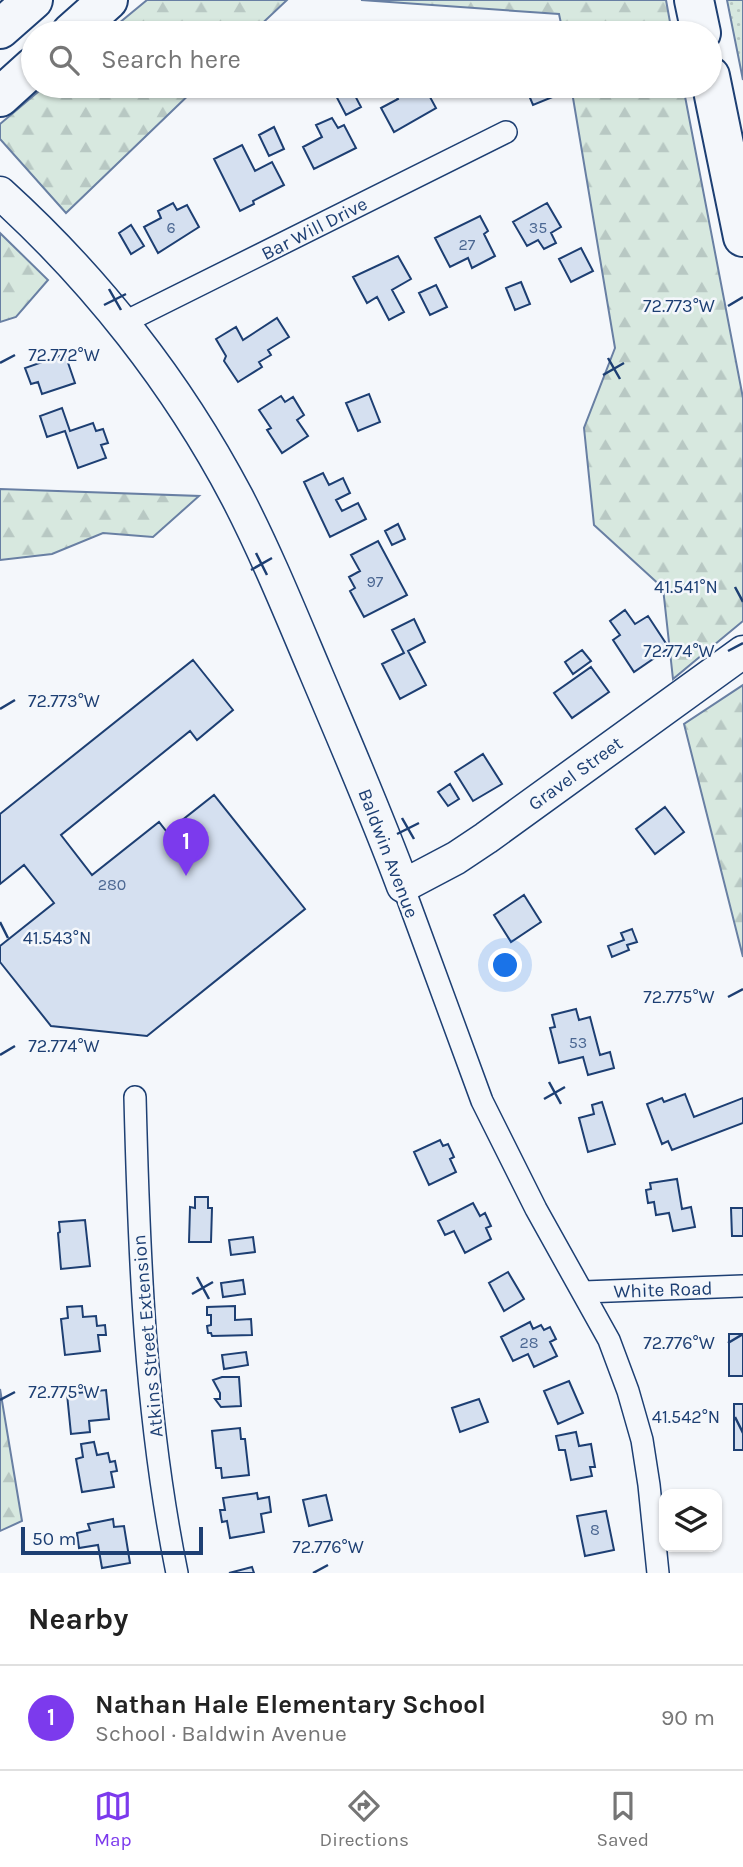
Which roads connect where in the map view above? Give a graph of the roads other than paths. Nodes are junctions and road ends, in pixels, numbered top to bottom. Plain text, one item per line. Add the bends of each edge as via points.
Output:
1 (33, 0) edge
2 (108, 0) edge
3 (694, 0) edge
4 (84, 21) edge
5 (698, 21) edge
6 (0, 29) edge
7 (21, 78) edge
8 (0, 97) edge
9 (715, 98) edge
10 (506, 132) dead end
11 (0, 193) edge
12 (743, 237) edge
13 (123, 323) junction
14 (743, 652) edge
15 (403, 886) junction
16 (135, 1097) dead end
17 (743, 1286) edge
18 (584, 1292) junction
19 (177, 1573) edge
20 (658, 1573) edge

1 - 6 highway
2 - 4 highway
3 - 5 highway
7 - 8 highway
9 - 12 highway
10 - 13 street, Bar Will Drive
11 - 13 street, Baldwin Avenue via 69,260
13 - 15 street, Baldwin Avenue via 192,419 250,523
14 - 15 street, Gravel Street via 486,838
15 - 18 street, Baldwin Avenue via 482,1101
16 - 19 street, Atkins Street Extension via 149,1378 158,1475
17 - 18 street, White Road
18 - 20 street, Baldwin Avenue via 609,1340 642,1440

